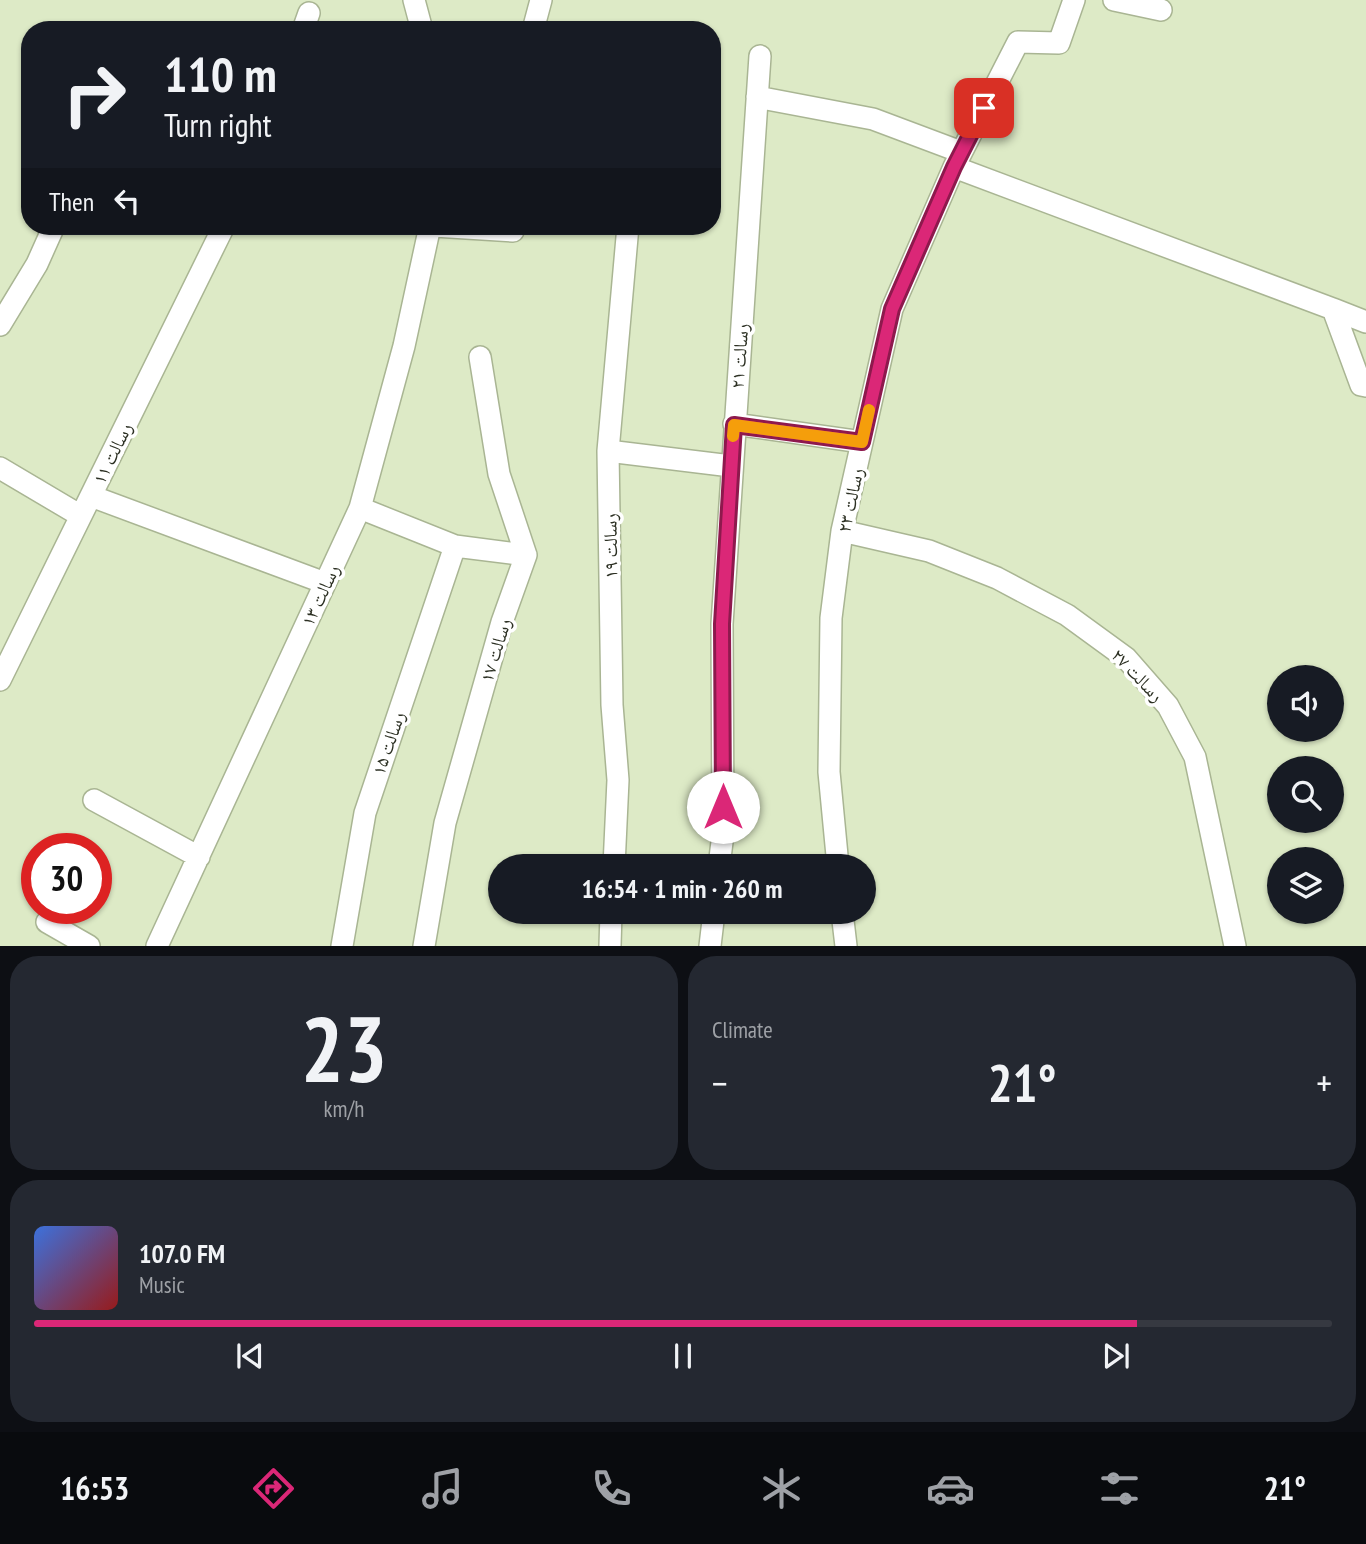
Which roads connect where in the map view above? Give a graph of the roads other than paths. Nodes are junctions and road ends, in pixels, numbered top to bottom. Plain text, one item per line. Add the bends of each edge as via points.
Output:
1 (414, 0) edge
2 (541, 0) edge
3 (1074, 0) edge
4 (1114, 0) edge
5 (1161, 10) dead end
6 (420, 21) edge
7 (535, 21) edge
8 (760, 56) dead end
9 (757, 97) junction
10 (957, 160) junction
11 (50, 235) edge
12 (220, 235) edge
13 (430, 235) edge
14 (627, 235) edge
15 (1333, 309) junction
16 (1366, 323) edge
17 (0, 325) edge
18 (481, 357) dead end
19 (1366, 386) edge
20 (734, 425) junction
21 (862, 442) junction
22 (608, 451) junction
23 (732, 466) junction
24 (0, 468) edge
25 (90, 496) junction
26 (360, 508) junction
27 (81, 516) junction
28 (842, 531) junction
29 (455, 546) junction
30 (527, 555) junction
31 (325, 583) junction
32 (0, 680) edge
33 (94, 800) dead end
34 (615, 854) edge
35 (720, 854) edge
36 (837, 854) edge
37 (199, 857) junction
38 (50, 924) edge
39 (611, 924) edge
40 (713, 924) edge
41 (843, 924) edge
42 (89, 946) edge
43 (157, 946) edge
44 (342, 946) edge
45 (424, 946) edge
46 (610, 946) edge
47 (710, 946) edge
48 (846, 946) edge
49 (1235, 946) edge

1 - 6 street
2 - 7 street
3 - 10 street, رسالت ۲۳ via 1059,43 1018,42
4 - 5 street
8 - 9 street, رسالت ۲۱
9 - 10 street via 873,119
9 - 20 street, رسالت ۲۱
10 - 15 street
10 - 21 street, رسالت ۲۳ via 892,309
11 - 17 street
12 - 25 street, رسالت ۱۱
13 - 26 street, رسالت ۱۳
14 - 22 street, رسالت ۱۹
15 - 16 street
15 - 19 street via 1361,385
18 - 30 street via 499,474
20 - 21 street
20 - 23 street, رسالت ۲۱
21 - 28 street, رسالت ۲۳
22 - 23 street
22 - 34 street, رسالت ۱۹ via 612,705 618,780
23 - 35 street, رسالت ۲۱ via 722,624
24 - 27 street
25 - 27 street, رسالت ۱۱
25 - 31 street
26 - 29 street
26 - 31 street, رسالت ۱۳
27 - 32 street, رسالت ۱۱
28 - 36 street, رسالت ۲۳ via 831,618 829,759
28 - 49 street, رسالت ۲۷ via 929,551 997,578 1067,615 1126,658 1168,706 1195,757
29 - 30 street
29 - 44 street, رسالت ۱۵ via 365,813
30 - 45 street, رسالت ۱۷ via 502,622 445,823
31 - 37 street, رسالت ۱۳
33 - 37 street
37 - 43 street, رسالت ۱۳
38 - 42 street
39 - 46 street
40 - 47 street
41 - 48 street

